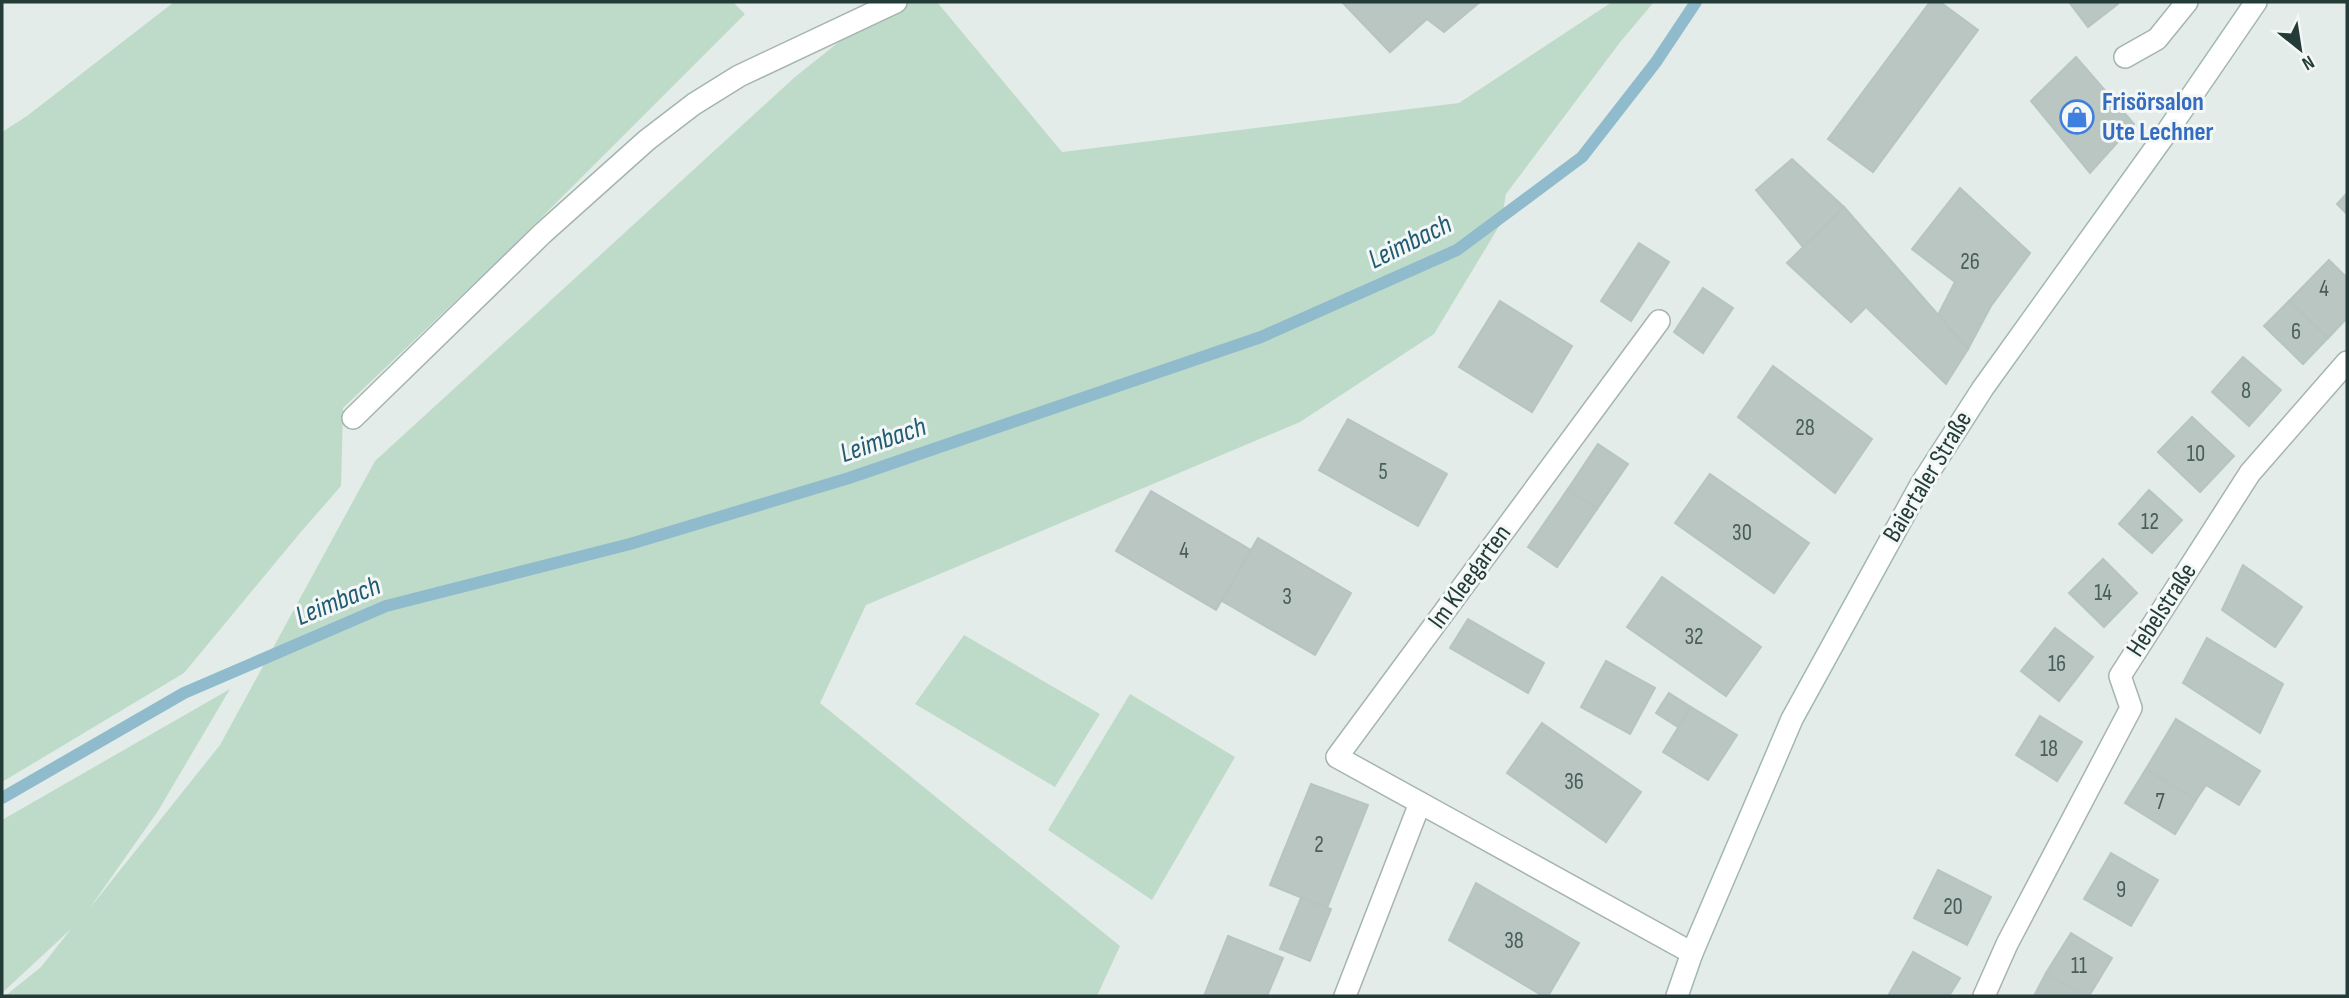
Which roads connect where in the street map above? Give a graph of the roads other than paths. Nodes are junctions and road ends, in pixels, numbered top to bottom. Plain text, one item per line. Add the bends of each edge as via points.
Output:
1 (895, 2) edge
2 (2187, 2) edge
3 (2256, 2) edge
4 (2125, 57) dead end
5 (1659, 321) dead end
6 (2347, 362) edge
7 (353, 418) dead end
8 (1420, 803) junction
9 (1692, 953) junction
10 (1345, 996) edge
11 (1677, 996) edge
12 (1984, 996) edge

1 - 7 street via 739,76 656,133 543,233
2 - 4 street via 2157,39
3 - 9 street, Baiertaler Straße via 1983,388 1920,486 1792,719
5 - 8 street, Im Kleegarten via 1337,757
6 - 12 street, Hebelstraße via 2250,473 2120,676 2131,708
8 - 9 street, Im Kleegarten
8 - 10 street
9 - 11 street, Baiertaler Straße

